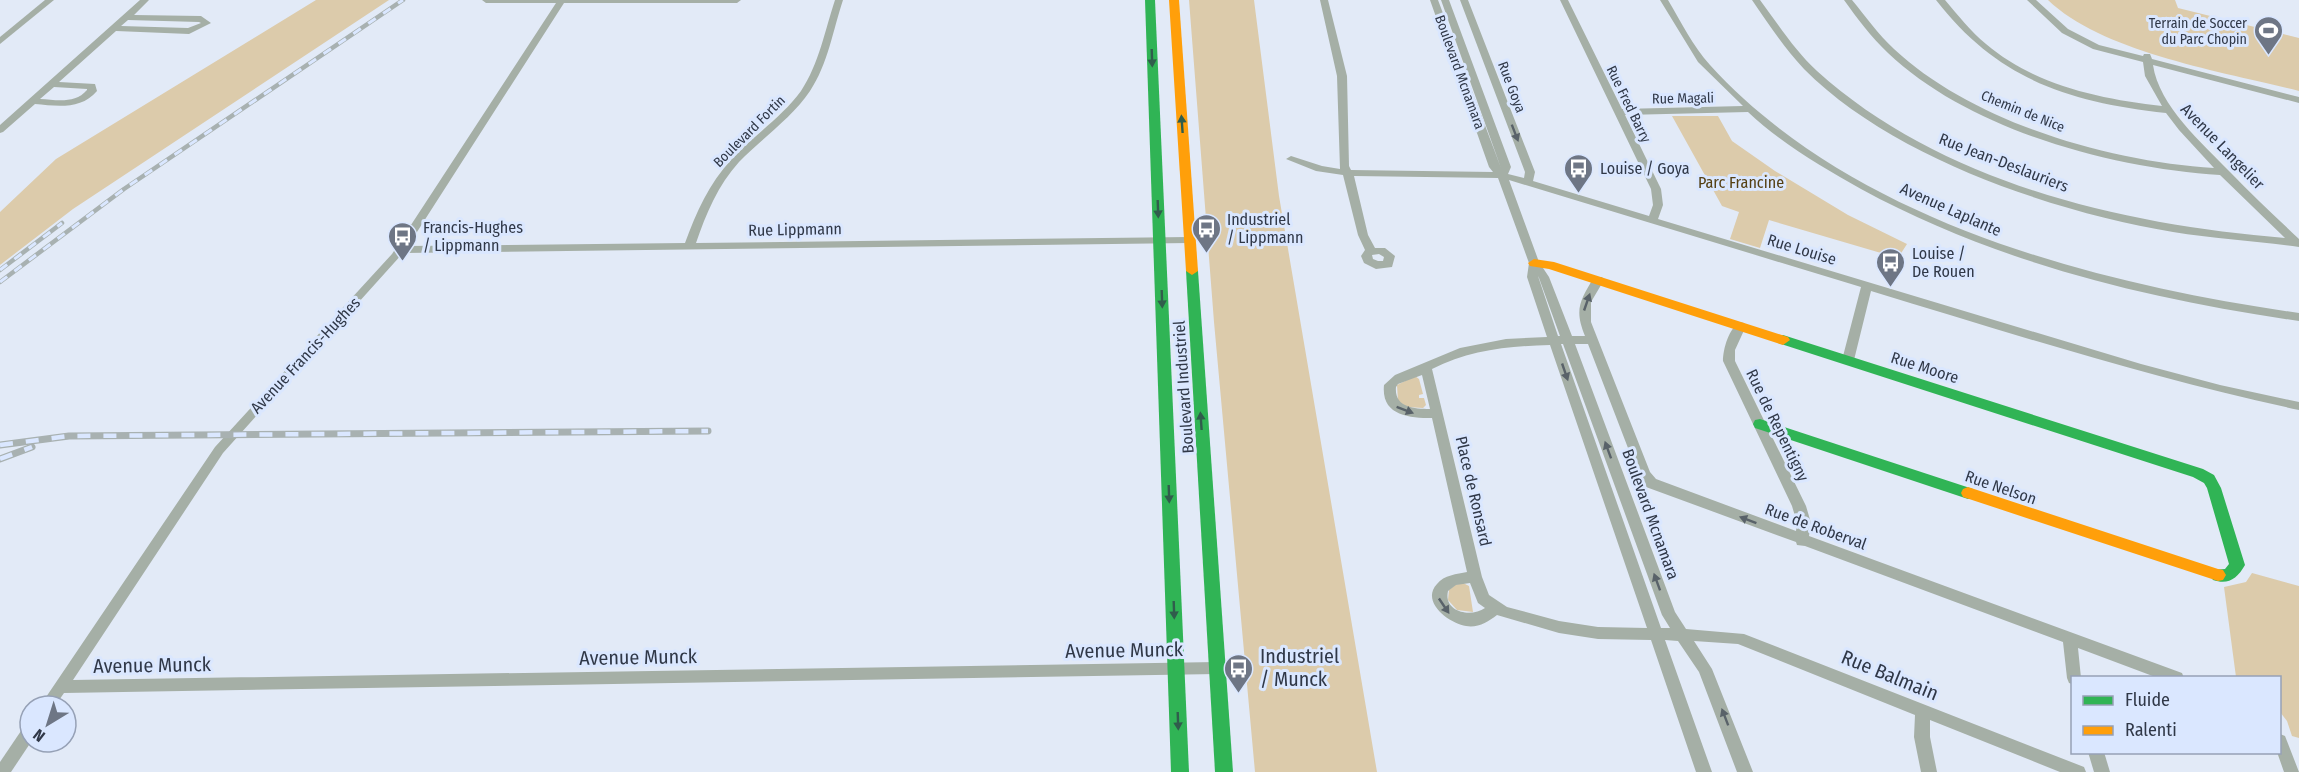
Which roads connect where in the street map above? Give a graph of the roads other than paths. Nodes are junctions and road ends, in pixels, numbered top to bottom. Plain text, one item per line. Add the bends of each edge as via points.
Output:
1 (50, 0) edge
2 (145, 0) edge
3 (486, 0) edge
4 (737, 0) edge
5 (839, 0) edge
6 (1150, 0) edge
7 (1174, 0) edge
8 (1324, 0) edge
9 (1434, 0) edge
10 (1445, 0) edge
11 (1464, 0) edge
12 (1564, 0) edge
13 (1664, 0) edge
14 (1756, 0) edge
15 (1848, 0) edge
16 (1940, 0) edge
17 (2031, 0) edge
18 (2040, 0) edge
19 (561, 2) edge
20 (126, 17) junction
21 (114, 28) junction
22 (0, 40) edge
23 (2147, 58) junction
24 (52, 84) junction
25 (2299, 96) edge
26 (2299, 100) edge
27 (32, 102) junction
28 (1749, 109) junction
29 (2168, 110) junction
30 (1618, 112) junction
31 (0, 130) edge
32 (1291, 159) dead end
33 (2225, 172) junction
34 (1348, 174) junction
35 (1502, 175) junction
36 (1528, 183) junction
37 (1652, 221) junction
38 (1160, 240) junction
39 (1189, 240) junction
40 (2298, 244) edge
41 (689, 246) junction
42 (400, 250) junction
43 (1371, 251) dead end
44 (1534, 264) junction
45 (1598, 280) junction
46 (1867, 286) junction
47 (2299, 317) edge
48 (1740, 326) junction
49 (1592, 340) junction
50 (1561, 341) junction
51 (1848, 360) junction
52 (1426, 368) junction
53 (2299, 406) edge
54 (1437, 414) junction
55 (1760, 424) junction
56 (1802, 541) junction
57 (2232, 573) joint
58 (1475, 577) junction
59 (1495, 609) junction
60 (1657, 634) junction
61 (1682, 634) junction
62 (2070, 639) junction
63 (1217, 668) junction
64 (1176, 669) junction
65 (2074, 676) edge
66 (2172, 676) edge
67 (59, 687) junction
68 (54, 694) edge
69 (1923, 711) junction
70 (2281, 744) edge
71 (18, 748) edge
72 (2096, 754) edge
73 (2, 772) edge
74 (1180, 772) edge
75 (1224, 772) edge
76 (1704, 772) edge
77 (1745, 772) edge
78 (1929, 772) edge
79 (2078, 772) edge
80 (2102, 772) edge
81 (2292, 772) edge

1 - 22 street
2 - 20 street
3 - 19 street
4 - 19 street
5 - 41 street, Boulevard Fortin via 811,82 786,115 723,175 705,205
6 -> 38 street, Boulevard Industriel
39 -> 7 street, Boulevard Industriel
8 - 34 street via 1342,76 1344,165
9 - 35 street, Boulevard Mcnamara via 1494,167
10 - 35 street, Boulevard Mcnamara via 1506,167
11 -> 36 street, Rue Goya via 1530,172
12 - 30 street, Rue Fred Barry
13 - 28 street, Avenue Laplante via 1702,61
14 - 40 street, Rue Jean-Deslauriers via 1792,50 1828,86 1879,122 1956,162 2033,192 2125,219 2206,234
15 - 33 street, Chemin de Nice via 1905,64 1989,114 2096,152
16 - 29 street via 1981,44 2028,74 2094,98
17 - 23 street via 2079,40 2109,52
18 - 23 street via 2083,33
19 - 42 street, Avenue Francis-Hughes
20 - 21 street
20 - 21 street via 201,19 207,23 189,31
21 - 24 street
23 - 25 street
23 - 26 street
23 - 29 street, Avenue Langelier via 2152,82
24 - 27 street
24 - 27 street via 92,86 92,90 89,96 73,102
27 - 31 street
28 - 30 street, Rue Magali
28 - 47 street, Avenue Laplante via 1806,151 1861,184 1998,247 2145,291 2221,307
29 - 33 street, Avenue Langelier
30 - 37 street, Rue Fred Barry via 1656,189 1658,205
32 - 34 street, Rue Louise
33 - 40 street, Avenue Langelier
34 - 35 street, Rue Louise
34 - 43 street via 1363,236
35 - 36 street, Rue Louise
35 - 44 street, Boulevard Mcnamara
36 - 37 street, Rue Louise
37 - 46 street, Rue Louise
38 - 39 street, Rue Lippmann
38 - 41 street, Rue Lippmann
38 -> 64 street, Boulevard Industriel
63 -> 39 street, Boulevard Industriel
41 - 42 street, Rue Lippmann
42 - 67 street, Avenue Francis-Hughes via 219,450
44 - 45 street, Rue Moore
44 - 50 street, Boulevard Mcnamara via 1532,277
45 - 48 street, Rue Moore
49 -> 45 street, Rue de Roberval via 1584,306
46 - 51 street
46 - 53 street, Rue Louise via 2176,378
48 - 51 street, Rue Moore
48 - 55 street, Rue de Repentigny via 1728,357
49 - 50 street
56 -> 49 street, Rue de Roberval via 1648,480
50 - 52 street via 1476,349 1435,361
50 -> 60 street, Boulevard Mcnamara
61 -> 50 street, Boulevard Mcnamara via 1669,615
51 - 57 street, Rue Moore via 2201,475 2214,488 2236,557
52 - 54 street, Place de Ronsard
52 -> 54 street via 1397,378 1389,393 1393,404 1402,410
54 - 58 street, Place de Ronsard
55 - 56 street, Rue de Repentigny via 1801,512
55 - 57 street, Rue Nelson via 2199,572 2217,576
56 - 62 street, Rue de Roberval
58 - 59 street, Place de Ronsard via 1483,599
58 -> 59 street via 1444,583 1439,592 1441,604 1450,614 1467,620 1484,618
59 - 60 street via 1579,631
60 - 61 street
60 - 76 street, Boulevard Mcnamara
61 - 69 street, Rue Balmain via 1739,638
77 -> 61 street, Boulevard Mcnamara via 1712,684
62 - 65 street
62 - 66 street, Rue de Roberval
63 - 64 street, Avenue Munck
63 - 75 street, Boulevard Industriel
64 - 67 street, Avenue Munck
64 -> 74 street, Boulevard Industriel
67 - 68 street, Avenue Francis-Hughes
69 - 78 street via 1922,737
69 - 79 street, Rue Balmain
70 - 81 street
71 - 73 street
72 - 80 street

